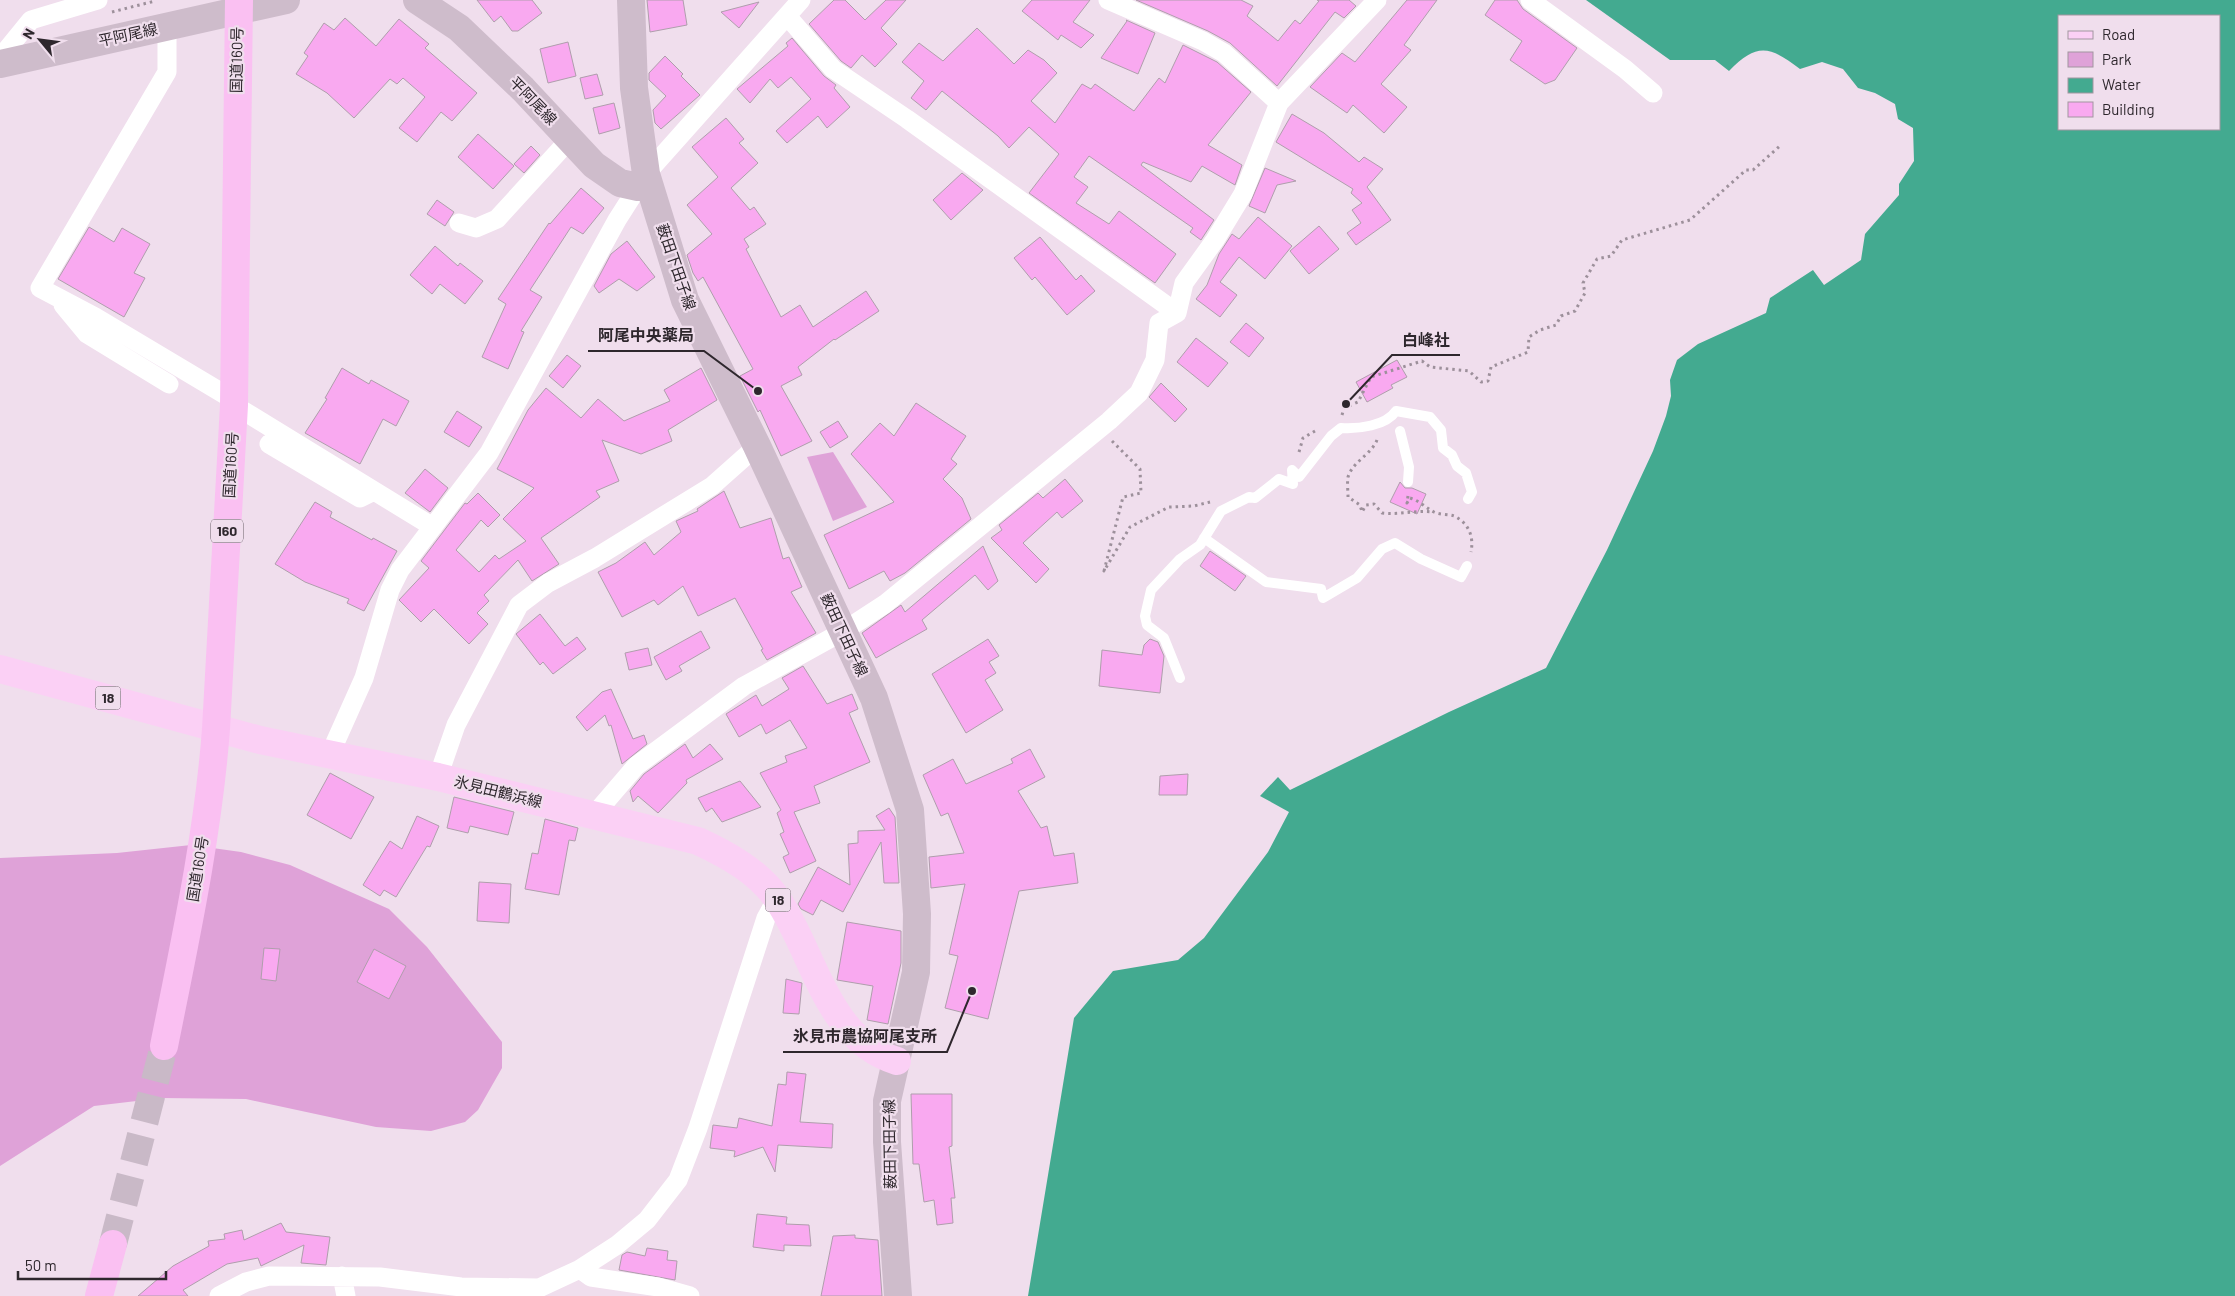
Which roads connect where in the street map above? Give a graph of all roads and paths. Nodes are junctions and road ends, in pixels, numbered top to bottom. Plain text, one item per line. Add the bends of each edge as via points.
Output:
1 (98, 0) edge
2 (286, 0) edge
3 (417, 0) edge
4 (631, 0) edge
5 (801, 0) edge
6 (1108, 0) edge
7 (1377, 0) edge
8 (1530, 0) edge
9 (238, 6) edge
10 (788, 17) junction
11 (167, 26) junction
12 (0, 58) edge
13 (0, 64) edge
14 (1653, 93) dead end
15 (1279, 103) junction
16 (570, 139) junction
17 (1781, 145) dead end
18 (642, 181) junction
19 (459, 223) dead end
20 (58, 298) junction
21 (1177, 313) junction
22 (169, 384) dead end
23 (234, 403) junction
24 (1335, 418) dead end
25 (1109, 421) junction
26 (1320, 428) dead end
27 (1400, 431) dead end
28 (1375, 435) dead end
29 (269, 444) dead end
30 (757, 446) junction
31 (1292, 470) junction
32 (1408, 482) joint
33 (374, 491) junction
34 (1218, 499) dead end
35 (1468, 499) dead end
36 (1436, 513) junction
37 (434, 527) junction
38 (1204, 538) junction
39 (1467, 566) joint
40 (842, 632) junction
41 (0, 669) edge
42 (1180, 678) dead end
43 (216, 729) junction
44 (330, 754) junction
45 (438, 777) junction
46 (594, 815) junction
47 (777, 898) junction
48 (164, 1046) tunnel mouth
49 (897, 1061) junction
50 (114, 1244) tunnel mouth
51 (580, 1269) junction
52 (342, 1276) junction
53 (99, 1296) edge
54 (219, 1296) edge
55 (346, 1296) edge
56 (690, 1296) edge
57 (898, 1296) edge

1 - 12 street via 31,20
2 - 9 main road, 平阿尾線
3 - 16 main road, 平阿尾線 via 459,28 523,88
4 - 18 main road, 薮田下田子線
5 - 10 street
6 - 15 street via 1224,53
7 - 15 street
8 - 14 street
9 - 11 main road, 平阿尾線
9 - 23 highway, 国道160号 / 160
10 - 18 street
10 - 21 street via 832,69
11 - 13 main road, 平阿尾線
11 - 20 street via 167,72 40,288
15 - 21 street via 1243,194 1184,283
16 - 18 main road, 平阿尾線 via 594,165 620,183
16 - 19 street via 498,219 476,228
17 - 24 path via 1753,170 1746,170 1690,220 1622,240 1611,256 1597,259 1583,283 1586,293 1575,311 1561,316 1556,325 1529,337 1528,352 1491,366 1488,381 1481,382 1469,371 1430,367 1422,361 1408,364 1370,377 1358,402 1344,408 1342,415
18 - 30 main road, 薮田下田子線 via 685,300
18 - 37 street via 617,220 489,453
20 - 22 street via 87,334
20 - 23 street via 95,317
21 - 25 street via 1159,323 1155,360 1139,393
23 - 33 street
23 - 43 highway, 国道160号 / 160
25 - 34 path via 1112,442 1140,469 1141,493 1123,497 1104,571 1130,527 1169,507 1194,506
25 - 40 street via 884,604
26 - 31 path via 1303,438
27 - 32 lane via 1409,467
28 - 36 path via 1374,446 1356,464 1348,478 1348,497 1360,505 1362,512 1366,506 1374,504 1382,513 1423,510
29 - 33 street via 360,498
30 - 40 main road, 薮田下田子線
30 - 45 street via 712,486 548,583 519,605 456,725
31 - 35 lane via 1299,477 1341,428 1358,430 1392,417 1396,411 1430,417 1440,430 1444,448 1452,455 1456,466 1466,472 1472,492
31 - 38 lane via 1293,484 1279,479 1255,498 1222,511
32 - 36 path via 1407,502 1410,498
33 - 37 street
36 - 39 path via 1454,517 1470,531 1473,543
37 - 44 street via 400,570 390,590 364,678
38 - 39 lane via 1266,582 1321,589 1323,598 1357,578 1382,549 1395,543 1461,577
38 - 42 lane via 1152,590 1144,616 1147,625 1164,638
40 - 46 street via 736,692 636,766
40 - 49 main road, 薮田下田子線 via 874,698 910,810 917,914 916,972
41 - 43 main road, 氷見田鶴浜線 / 18
43 - 44 main road, 氷見田鶴浜線 / 18
43 - 48 highway, 国道160号 / 160 via 213,771 192,905
44 - 45 main road, 氷見田鶴浜線 / 18
45 - 46 main road, 氷見田鶴浜線 / 18
46 - 47 main road, 氷見田鶴浜線 / 18 via 698,841 732,857
47 - 49 main road, 氷見田鶴浜線 / 18 via 840,1017 855,1036 879,1055
47 - 51 street via 766,918 678,1180 647,1220
49 - 57 main road, 薮田下田子線 via 887,1101 887,1142
50 - 53 highway
51 - 52 street via 539,1288 461,1287 380,1277
51 - 56 street via 591,1277 658,1287
52 - 54 street via 269,1276 246,1282
52 - 55 street

